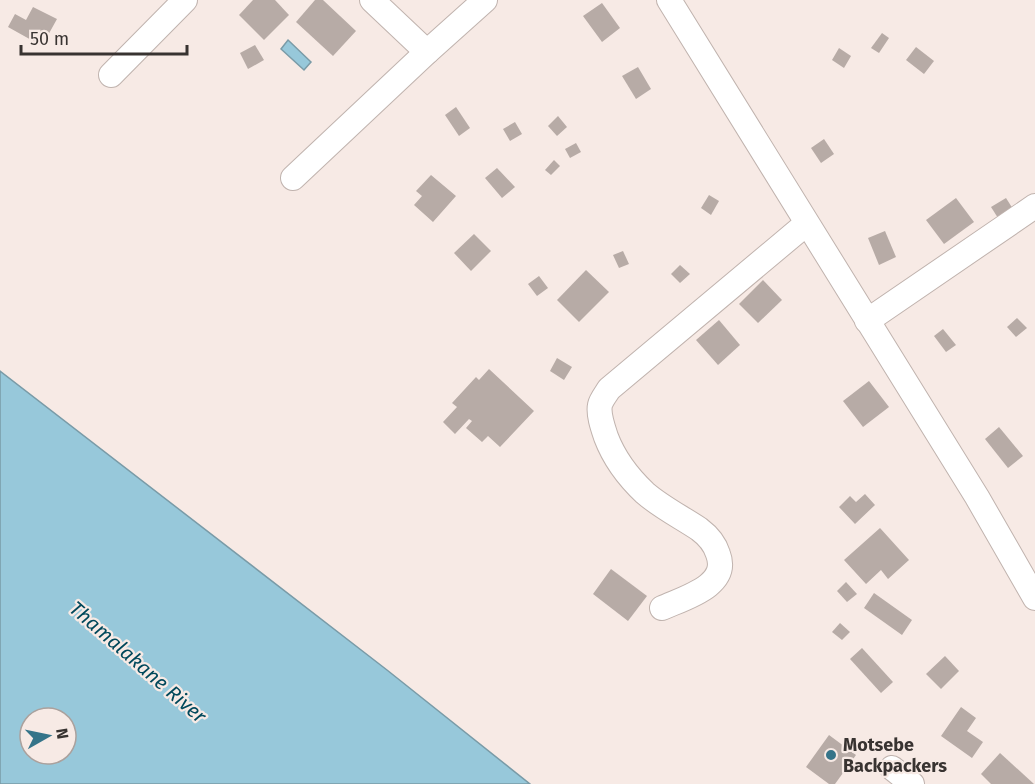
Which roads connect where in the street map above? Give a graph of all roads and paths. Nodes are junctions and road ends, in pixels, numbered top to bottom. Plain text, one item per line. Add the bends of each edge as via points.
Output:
1 (185, 0) edge
2 (372, 0) edge
3 (485, 0) edge
4 (669, 0) edge
5 (427, 51) junction
6 (111, 75) dead end
7 (293, 178) dead end
8 (1035, 206) edge
9 (806, 224) junction
10 (867, 321) junction
11 (1035, 598) edge
12 (662, 608) dead end
13 (892, 768) dead end
14 (912, 784) edge

1 - 6 street
2 - 5 street
3 - 5 street
4 - 9 street
5 - 7 street
8 - 10 street
9 - 10 street
9 - 12 street via 609,389 600,405 610,446 624,470 646,494 701,531 715,545 721,561 718,575 707,586
10 - 11 street
13 - 14 street

